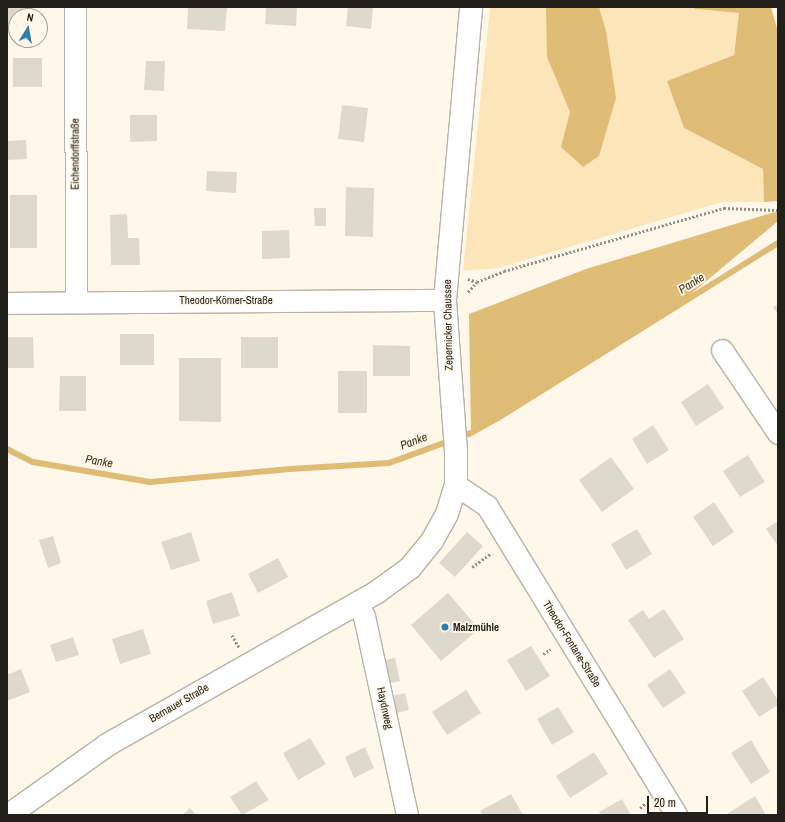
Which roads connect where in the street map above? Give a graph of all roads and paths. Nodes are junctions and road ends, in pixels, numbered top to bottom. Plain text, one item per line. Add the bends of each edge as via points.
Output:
1 (75, 7) edge
2 (472, 7) edge
3 (778, 210) edge
4 (466, 294) dead end
5 (445, 300) junction
6 (76, 302) junction
7 (7, 303) edge
8 (722, 350) dead end
9 (778, 433) edge
10 (456, 485) junction
11 (357, 603) junction
12 (232, 635) dead end
13 (242, 650) dead end
14 (9, 815) edge
15 (407, 815) edge
16 (676, 815) edge

1 - 6 street, Eichendorffstraße
2 - 5 main road, Zepernicker Chaussee
3 - 4 path via 724,208 504,271 477,282
5 - 6 street, Theodor-Körner-Straße
5 - 10 main road, Zepernicker Chaussee via 456,451
6 - 7 street, Theodor-Körner-Straße
8 - 9 street
10 - 11 main road, Zepernicker Chaussee via 446,514 432,541 410,568
10 - 16 street, Theodor-Fontane-Straße via 487,506
11 - 14 main road, Bernauer Straße via 107,745
11 - 15 street, Haydnweg via 364,616
12 - 13 path

